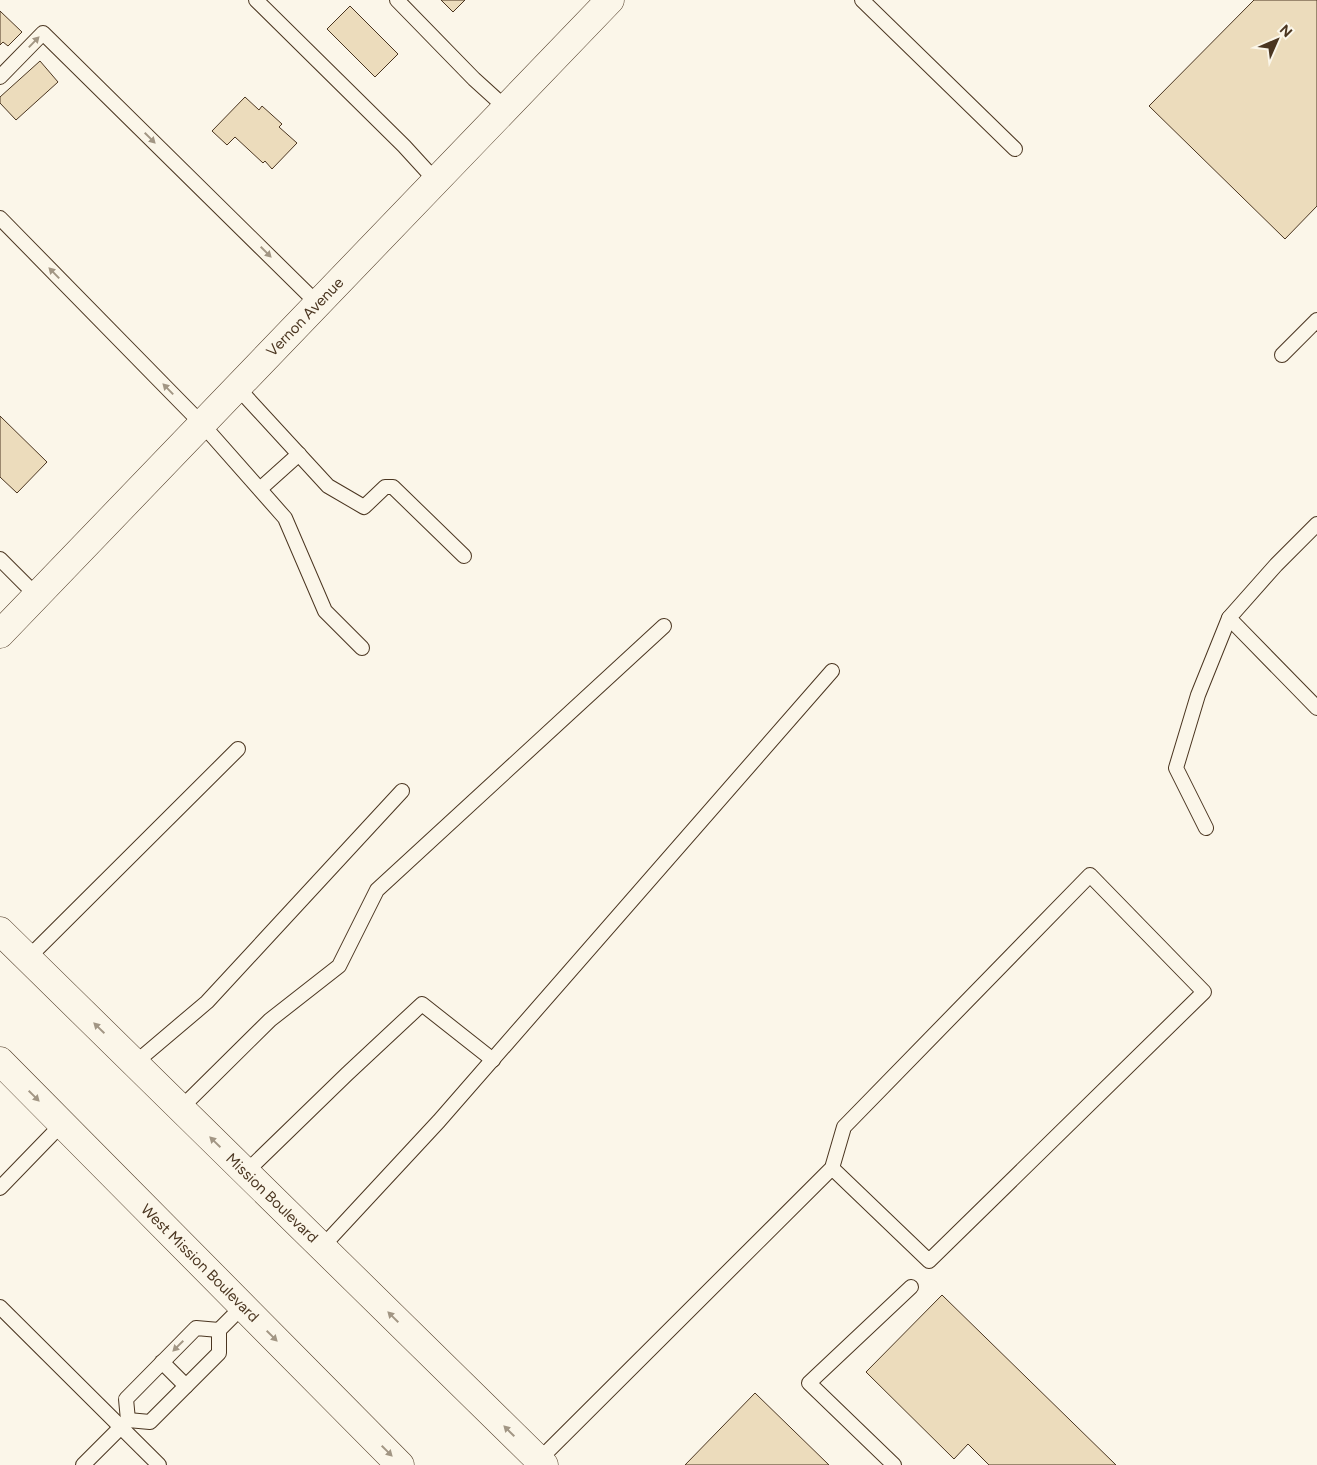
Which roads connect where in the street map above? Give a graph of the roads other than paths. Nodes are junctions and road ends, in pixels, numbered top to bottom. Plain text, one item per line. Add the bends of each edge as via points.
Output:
1 (256, 0) edge
2 (398, 0) edge
3 (610, 0) edge
4 (862, 0) edge
5 (0, 77) edge
6 (506, 108) junction
7 (1015, 149) dead end
8 (436, 180) junction
9 (0, 218) edge
10 (318, 304) junction
11 (1317, 320) edge
12 (1282, 355) dead end
13 (237, 387) junction
14 (202, 424) junction
15 (299, 454) junction
16 (260, 490) junction
17 (1317, 524) edge
18 (464, 556) dead end
19 (0, 559) edge
20 (37, 596) junction
21 (1229, 618) junction
22 (664, 626) dead end
23 (0, 634) edge
24 (362, 648) dead end
25 (832, 671) dead end
26 (1317, 708) edge
27 (238, 750) dead end
28 (402, 791) dead end
29 (1206, 828) dead end
30 (0, 931) edge
31 (28, 958) junction
32 (493, 1060) junction
33 (0, 1062) edge
34 (135, 1063) junction
35 (180, 1108) junction
36 (62, 1124) junction
37 (832, 1168) junction
38 (246, 1172) junction
39 (0, 1188) edge
40 (322, 1247) junction
41 (911, 1287) dead end
42 (243, 1306) junction
43 (0, 1307) edge
44 (219, 1330) junction
45 (162, 1362) junction
46 (186, 1386) junction
47 (124, 1424) junction
48 (541, 1462) edge
49 (83, 1465) edge
50 (159, 1465) edge
51 (400, 1465) edge
52 (894, 1465) edge

1 - 8 lane
2 - 6 lane
3 - 6 main road, Vernon Avenue
4 - 7 lane
5 -> 10 lane via 43,33
6 - 8 main road, Vernon Avenue
8 - 10 main road, Vernon Avenue
14 -> 9 lane
10 - 13 main road, Vernon Avenue
11 - 12 lane
13 - 14 main road, Vernon Avenue
13 - 15 lane
14 - 16 lane
14 - 20 main road, Vernon Avenue
15 - 16 lane
15 - 18 lane via 328,486 364,507 385,487 393,486
16 - 24 lane via 285,518 325,611
17 - 21 lane
19 - 20 lane
20 - 23 main road, Vernon Avenue
21 - 26 lane
21 - 29 lane via 1198,695 1176,768
22 - 35 lane via 377,890 339,966 270,1020
25 - 32 lane
27 - 31 lane
28 - 34 lane via 207,1002
30 - 31 main road, Mission Boulevard
34 -> 31 main road, Mission Boulevard
32 - 38 lane via 422,1004
32 - 40 lane
33 -> 36 main road, West Mission Boulevard
34 - 35 main road, Mission Boulevard
38 -> 35 main road, Mission Boulevard
36 - 39 lane
36 - 42 main road, West Mission Boulevard
37 - 37 lane via 844,1127 1090,875 1204,992 929,1261
37 - 48 lane
38 - 40 main road, Mission Boulevard
48 -> 40 main road, Mission Boulevard
41 - 52 lane via 809,1383
42 - 44 lane
42 -> 51 main road, West Mission Boulevard
43 - 47 lane
44 -> 45 lane via 196,1328
44 - 46 lane via 219,1353
45 - 46 lane
45 - 47 lane via 126,1399
46 - 47 lane via 150,1422
47 - 49 lane
47 - 50 lane

